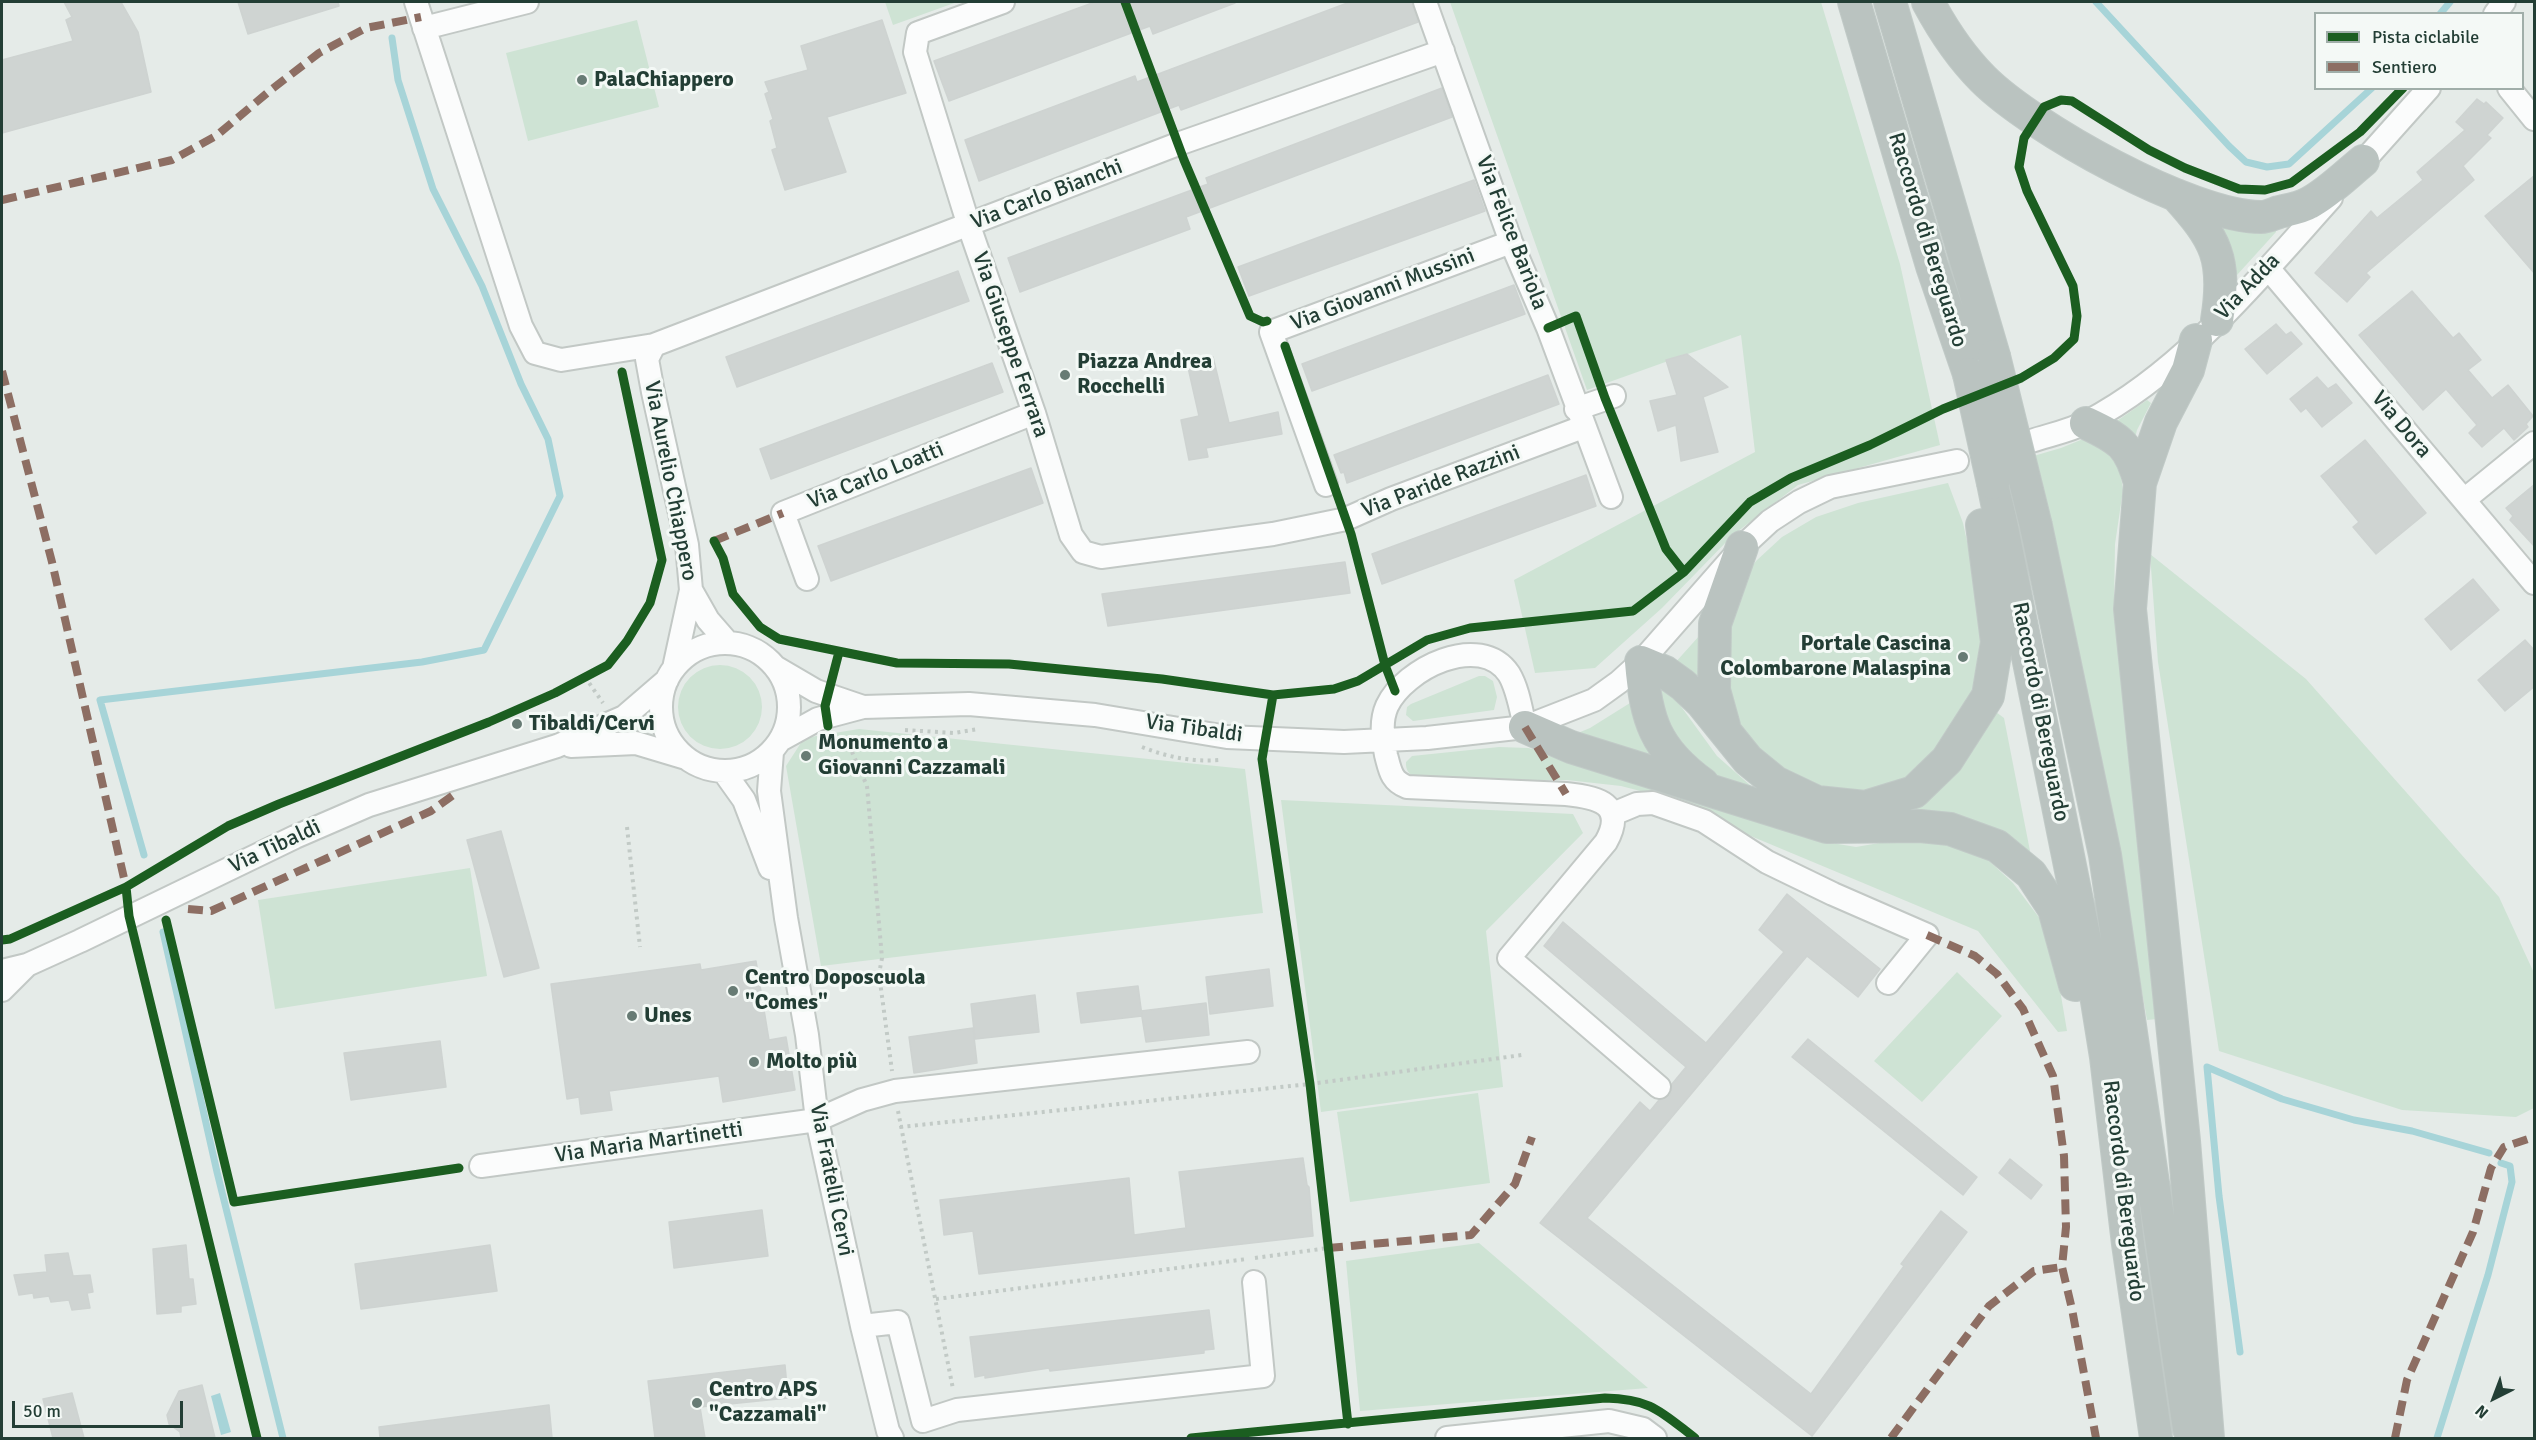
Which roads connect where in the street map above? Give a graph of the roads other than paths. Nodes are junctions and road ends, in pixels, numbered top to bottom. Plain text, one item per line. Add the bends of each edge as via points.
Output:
1 (416, 2) edge
2 (528, 2) edge
3 (1003, 2) edge
4 (1425, 2) edge
5 (1854, 2) edge
6 (1890, 2) edge
7 (1928, 2) edge
8 (424, 28) junction
9 (1443, 51) junction
10 (2427, 90) edge
11 (2511, 90) edge
12 (2535, 119) edge
13 (2363, 161) junction
14 (2175, 194) junction
15 (969, 226) junction
16 (1511, 242) junction
17 (2268, 268) junction
18 (2207, 330) junction
19 (654, 345) junction
20 (1614, 396) dead end
21 (1034, 413) junction
22 (1580, 418) junction
23 (2086, 423) junction
24 (2031, 441) dead end
25 (2535, 443) edge
26 (1957, 461) dead end
27 (2140, 483) junction
28 (1326, 485) dead end
29 (1985, 485) junction
30 (1611, 498) dead end
31 (2464, 500) junction
32 (1742, 548) junction
33 (1083, 552) joint
34 (807, 579) dead end
35 (2535, 583) edge
36 (691, 590) junction
37 (728, 643) junction
38 (1641, 662) junction
39 (775, 667) junction
40 (670, 674) junction
41 (863, 707) junction
42 (1525, 727) junction
43 (1726, 733) junction
44 (1383, 741) junction
45 (557, 746) junction
46 (776, 746) junction
47 (686, 758) junction
48 (724, 772) junction
49 (1716, 794) junction
50 (1613, 814) junction
51 (786, 918) junction
52 (27, 965) junction
53 (2, 971) edge
54 (1888, 982) dead end
55 (2, 990) edge
56 (1248, 1052) dead end
57 (1659, 1087) dead end
58 (817, 1120) junction
59 (481, 1166) dead end
60 (2128, 1244) junction
61 (1254, 1282) dead end
62 (861, 1326) junction
63 (892, 1438) edge
64 (1448, 1438) edge
65 (1655, 1438) edge
66 (2156, 1438) edge
67 (2190, 1438) edge
68 (2208, 1438) edge

1 - 8 street, Via Carlo Bianchi
2 - 8 street
3 - 15 street, Via Giuseppe Ferrara via 918,33 915,52
4 - 9 street, Via Felice Bariola
5 - 29 highway, Raccordo di Bereguardo, bridge via 1932,266
6 - 67 highway, Raccordo di Bereguardo, bridge via 1994,356 2036,526 2105,855
7 - 14 highway via 1948,38 1984,80 2016,106 2048,129
8 - 19 street, Via Carlo Bianchi via 521,326 535,353 561,360
9 - 15 street, Via Carlo Bianchi via 1178,144
9 - 16 street, Via Felice Bariola
10 - 13 street, Via Adda
11 - 12 street
13 - 14 highway via 2308,204 2262,217 2219,210
13 - 17 street, Via Adda
14 - 18 highway via 2201,222 2218,254 2222,290
15 - 19 street, Via Carlo Bianchi
15 - 21 street, Via Giuseppe Ferrara
16 - 22 street, Via Felice Bariola via 1548,328
16 - 28 street, Via Giovanni Mussini via 1271,332
17 - 18 street, Via Adda
17 - 31 street, Via Dora
18 - 23 street, Via Adda via 2160,372
18 - 27 highway via 2161,422
19 - 36 street, Via Aurelio Chiappero via 647,358 652,392 687,545
20 - 22 street, Via Paride Razzini
21 - 33 street, Via Giuseppe Ferrara via 1071,535
21 - 34 street, Via Carlo Loatti via 783,513
22 - 30 street, Via Felice Bariola
22 - 33 street, Via Paride Razzini via 1346,519 1273,534 1101,557
23 - 24 street, Via Adda
23 - 27 highway via 2120,443 2134,459
25 - 31 street
26 - 32 street via 1830,487 1780,515
27 - 68 highway via 2130,609 2184,1141
29 - 43 highway via 1997,642 1988,696 1947,760 1914,792 1865,807 1817,802 1775,782 1748,760
29 - 60 highway, Raccordo di Bereguardo via 2096,995
31 - 35 street, Via Dora
32 - 38 street, Via Tibaldi
32 - 43 highway via 1715,624 1714,690
36 - 37 street, Via Aurelio Chiappero via 708,620
36 - 40 street
37 - 39 street via 754,650
37 - 40 street via 703,647 687,656
38 - 42 street, Via Tibaldi via 1594,700
38 - 43 highway via 1683,685
38 - 49 highway via 1644,701 1654,731 1670,755
39 - 41 street, Via Tibaldi via 816,691
39 - 46 street via 789,703 789,716
40 - 45 street, Via Tibaldi via 624,717
40 - 47 street via 661,701 663,722 671,742
41 - 44 street, Via Tibaldi via 969,704 1095,715 1227,737
41 - 46 street, Via Tibaldi via 827,722 818,719
42 - 44 street, Via Tibaldi
42 - 44 street via 1509,674 1478,654 1454,657 1408,678 1386,707
42 - 49 highway via 1571,747
44 - 50 street via 1391,775 1407,787 1586,796 1604,801
45 - 47 street, Via Tibaldi via 636,743
45 - 52 street, Via Tibaldi via 369,805
46 - 48 street via 750,767
46 - 51 street, Via Fratelli Cervi via 769,791
47 - 48 street via 704,768
48 - 51 street, Via Fratelli Cervi via 744,800
49 - 60 highway via 1827,827 1950,829 1997,846 2031,874 2054,909 2080,1002
50 - 54 street via 1637,804 1653,803 1704,821 1767,862 1927,935
50 - 57 street via 1613,829 1606,842 1509,958
51 - 58 street, Via Fratelli Cervi via 807,1035
52 - 53 street, Via Tibaldi
52 - 55 street
56 - 58 street, Via Maria Martinetti via 895,1091 862,1100
58 - 59 street, Via Maria Martinetti
58 - 62 street, Via Fratelli Cervi
60 - 66 highway, Raccordo di Bereguardo
61 - 62 street via 1263,1376 957,1410 923,1421 898,1322
62 - 63 street, Via Fratelli Cervi
64 - 65 street via 1609,1422 1643,1429

